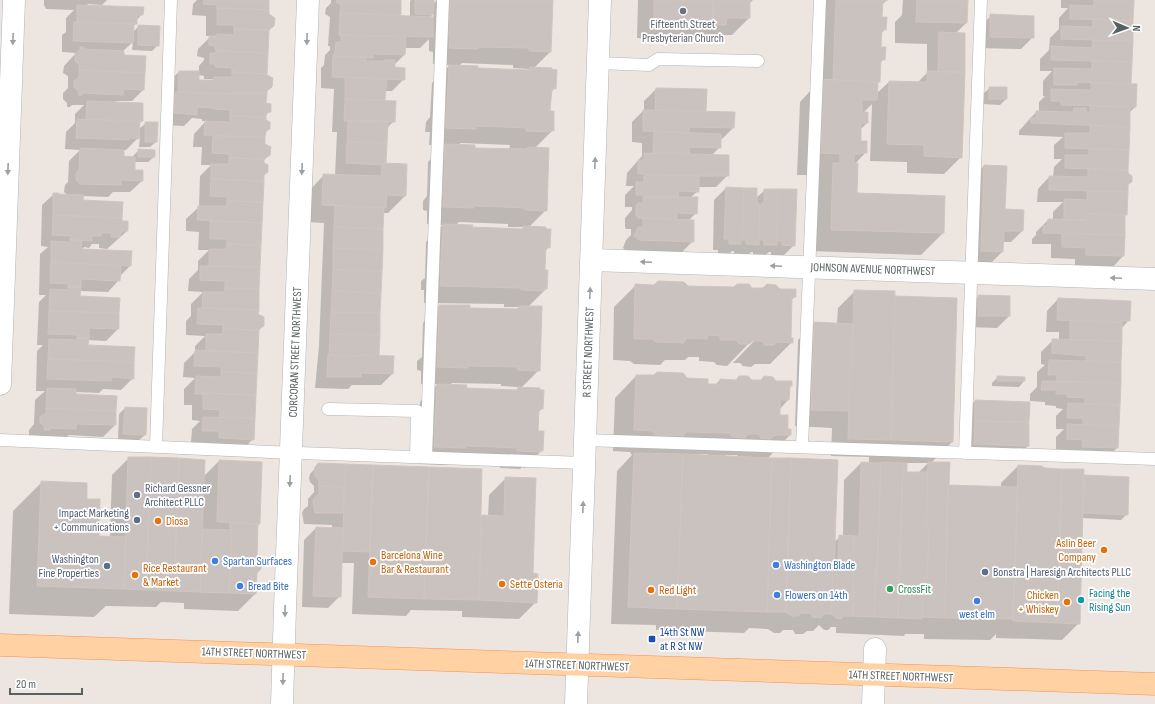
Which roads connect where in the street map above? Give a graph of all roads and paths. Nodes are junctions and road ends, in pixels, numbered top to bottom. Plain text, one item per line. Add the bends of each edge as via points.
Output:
1 (14, 0) edge
2 (171, 0) edge
3 (308, 0) edge
4 (443, 0) edge
5 (600, 0) edge
6 (820, 0) edge
7 (981, 0) edge
8 (758, 61) dead end
9 (598, 63) junction
10 (592, 260) junction
11 (809, 267) junction
12 (972, 273) junction
13 (1155, 279) edge
14 (0, 384) edge
15 (328, 409) dead end
16 (0, 440) edge
17 (585, 440) junction
18 (156, 446) junction
19 (802, 447) junction
20 (291, 452) junction
21 (965, 453) junction
22 (421, 457) junction
23 (1155, 459) edge
24 (584, 463) junction
25 (0, 645) edge
26 (875, 649) dead end
27 (284, 654) junction
28 (577, 665) junction
29 (874, 675) junction
30 (1155, 684) edge
31 (282, 704) edge
32 (576, 704) edge
33 (873, 704) edge

1 -> 14 street
2 - 18 lane
3 -> 20 street, CORCORAN STREET NORTHWEST
4 - 22 lane
5 - 9 street, R STREET NORTHWEST
6 - 11 lane
7 - 12 lane
8 - 9 lane via 658,59 649,65
10 -> 9 street, R STREET NORTHWEST
11 -> 10 street, JOHNSON AVENUE NORTHWEST
17 -> 10 street, R STREET NORTHWEST
11 - 12 street, JOHNSON AVENUE NORTHWEST
11 - 19 lane
13 -> 12 street, JOHNSON AVENUE NORTHWEST
12 - 21 lane
15 - 22 lane via 417,411
16 - 18 lane
17 - 19 lane
17 - 24 street, R STREET NORTHWEST
18 - 20 lane
19 - 21 lane
20 - 22 lane
20 -> 27 street, CORCORAN STREET NORTHWEST
21 - 23 lane
22 - 24 lane
28 -> 24 street, R STREET NORTHWEST
25 - 27 main road, 14TH STREET NORTHWEST
26 - 29 street
27 - 28 main road, 14TH STREET NORTHWEST
27 -> 31 street, CORCORAN STREET NORTHWEST
28 - 29 main road, 14TH STREET NORTHWEST
28 - 32 street, R STREET NORTHWEST
29 - 30 main road, 14TH STREET NORTHWEST
29 - 33 street

